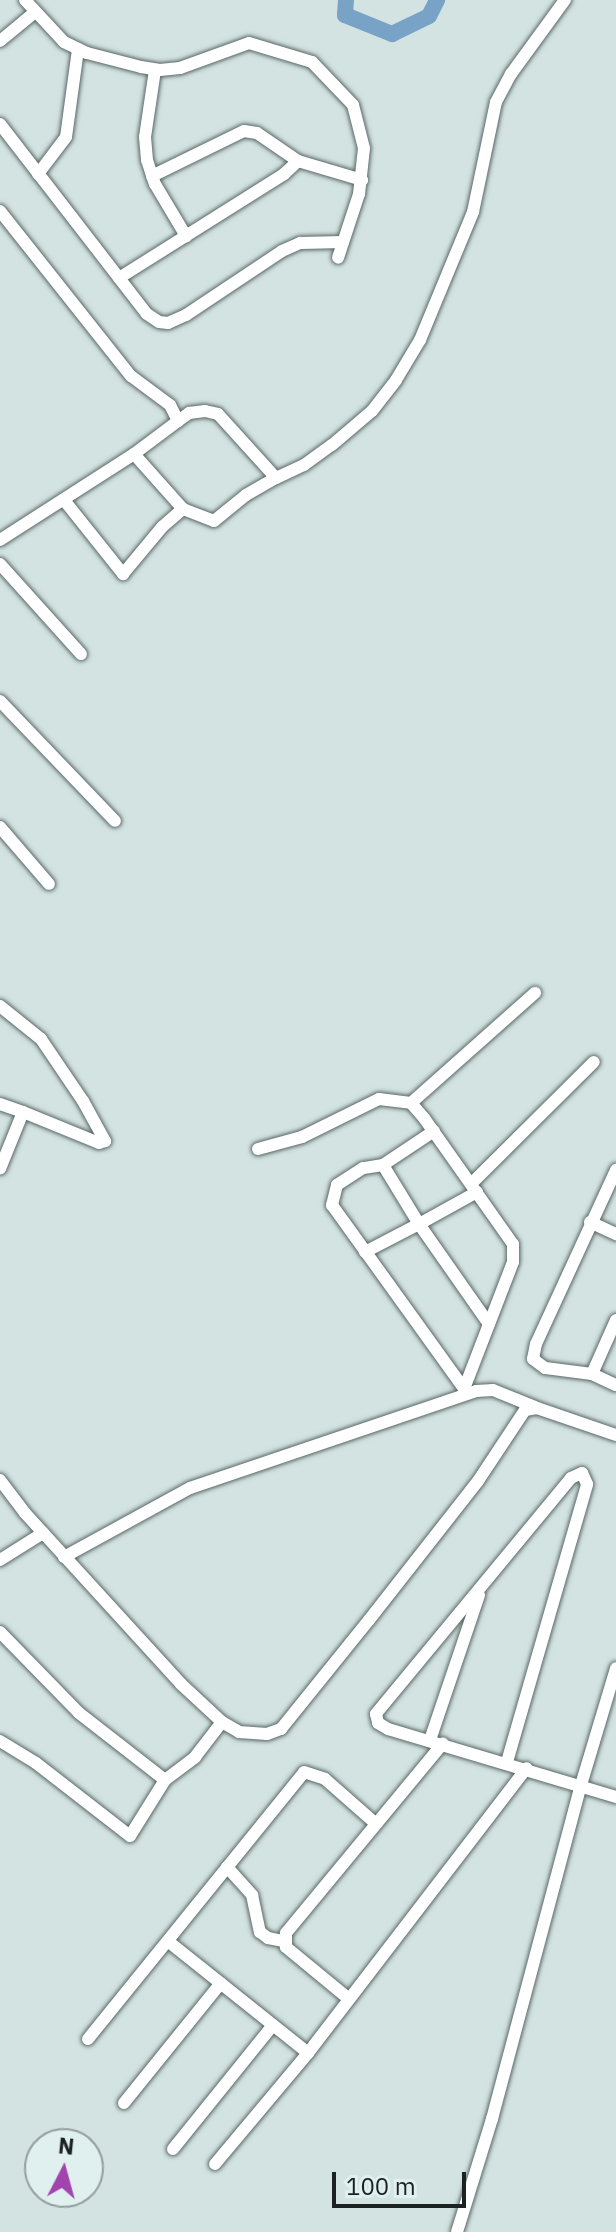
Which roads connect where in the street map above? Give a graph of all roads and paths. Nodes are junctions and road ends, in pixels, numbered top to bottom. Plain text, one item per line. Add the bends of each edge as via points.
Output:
1 (25, 0) edge
2 (565, 0) edge
3 (35, 12) junction
4 (0, 41) edge
5 (78, 49) junction
6 (155, 70) junction
7 (0, 124) edge
8 (298, 161) junction
9 (38, 174) junction
10 (152, 176) junction
11 (362, 180) junction
12 (0, 211) edge
13 (186, 236) junction
14 (343, 242) junction
15 (338, 258) dead end
16 (119, 278) junction
17 (178, 421) junction
18 (134, 454) junction
19 (276, 478) junction
20 (64, 500) junction
21 (183, 509) junction
22 (0, 540) edge
23 (0, 564) edge
24 (81, 654) dead end
25 (1, 704) edge
26 (115, 821) dead end
27 (0, 827) edge
28 (49, 884) dead end
29 (535, 993) dead end
30 (0, 1006) edge
31 (594, 1062) dead end
32 (411, 1103) junction
33 (0, 1104) edge
34 (23, 1112) junction
35 (434, 1131) junction
36 (258, 1149) dead end
37 (383, 1165) junction
38 (0, 1169) edge
39 (616, 1170) edge
40 (474, 1188) junction
41 (590, 1222) junction
42 (419, 1224) junction
43 (616, 1234) edge
44 (365, 1252) junction
45 (616, 1320) edge
46 (489, 1324) junction
47 (611, 1345) edge
48 (592, 1374) junction
49 (616, 1385) edge
50 (466, 1391) junction
51 (537, 1408) junction
52 (616, 1435) edge
53 (0, 1480) edge
54 (43, 1533) junction
55 (64, 1557) junction
56 (0, 1560) edge
57 (481, 1589) junction
58 (0, 1632) edge
59 (616, 1668) edge
60 (222, 1722) junction
61 (0, 1741) edge
62 (436, 1742) junction
63 (507, 1762) junction
64 (527, 1768) junction
65 (165, 1780) junction
66 (581, 1785) junction
67 (616, 1797) edge
68 (375, 1823) junction
69 (227, 1867) junction
70 (284, 1941) junction
71 (169, 1942) junction
72 (221, 1983) junction
73 (349, 1999) junction
74 (273, 2025) junction
75 (88, 2039) dead end
76 (308, 2053) junction
77 (124, 2103) dead end
78 (173, 2149) dead end
79 (215, 2164) dead end
80 (457, 2232) edge

1 - 3 street
2 - 19 street via 496,102 473,212 420,340 396,380 372,411 332,445
3 - 4 street
3 - 5 street
5 - 6 street
5 - 9 street via 66,137
6 - 10 street via 145,137
6 - 11 street via 180,68 249,43 312,62 353,105 364,148
7 - 9 street
8 - 10 street via 257,133 244,131
8 - 11 street
8 - 13 street
9 - 16 street
10 - 13 street
11 - 14 street
12 - 17 street via 131,376 170,405
13 - 16 street
14 - 15 street
14 - 16 street via 300,243 282,251 168,323 153,320
17 - 18 street
17 - 19 street via 197,412 218,414
18 - 20 street
18 - 21 street
19 - 21 street via 214,521
20 - 21 street via 123,574
20 - 22 street
23 - 24 street
25 - 26 street
27 - 28 street
29 - 32 street
30 - 34 street via 41,1039 105,1141
31 - 40 street
32 - 35 street
32 - 36 street via 379,1099 302,1137
33 - 34 street
34 - 38 street
35 - 37 street
35 - 40 street
37 - 42 street
37 - 44 street via 363,1168 332,1194 332,1205
39 - 41 street
40 - 42 street
40 - 46 street via 514,1251
41 - 43 street
41 - 48 street via 533,1359 545,1368
42 - 44 street
42 - 46 street
44 - 50 street
45 - 47 street
46 - 50 street
47 - 48 street
48 - 49 street
50 - 51 street via 493,1390
50 - 55 street via 190,1488
51 - 52 street
51 - 60 street via 525,1410 515,1421 478,1481 281,1729 254,1734
53 - 54 street
54 - 55 street
54 - 56 street
55 - 60 street
57 - 62 street
57 - 62 street via 376,1714 378,1723 388,1729
57 - 63 street via 571,1478 586,1476
58 - 65 street via 79,1713
59 - 66 street
60 - 65 street via 195,1757
61 - 65 street via 130,1836
62 - 63 street
62 - 68 street
63 - 64 street
64 - 66 street
64 - 73 street
66 - 67 street
66 - 80 street
68 - 69 street via 325,1779 304,1772
68 - 70 street via 292,1923
69 - 70 street via 252,1895 260,1932
69 - 71 street
70 - 73 street
71 - 72 street
71 - 75 street
72 - 74 street
72 - 77 street
73 - 76 street
74 - 76 street
74 - 78 street
76 - 79 street

